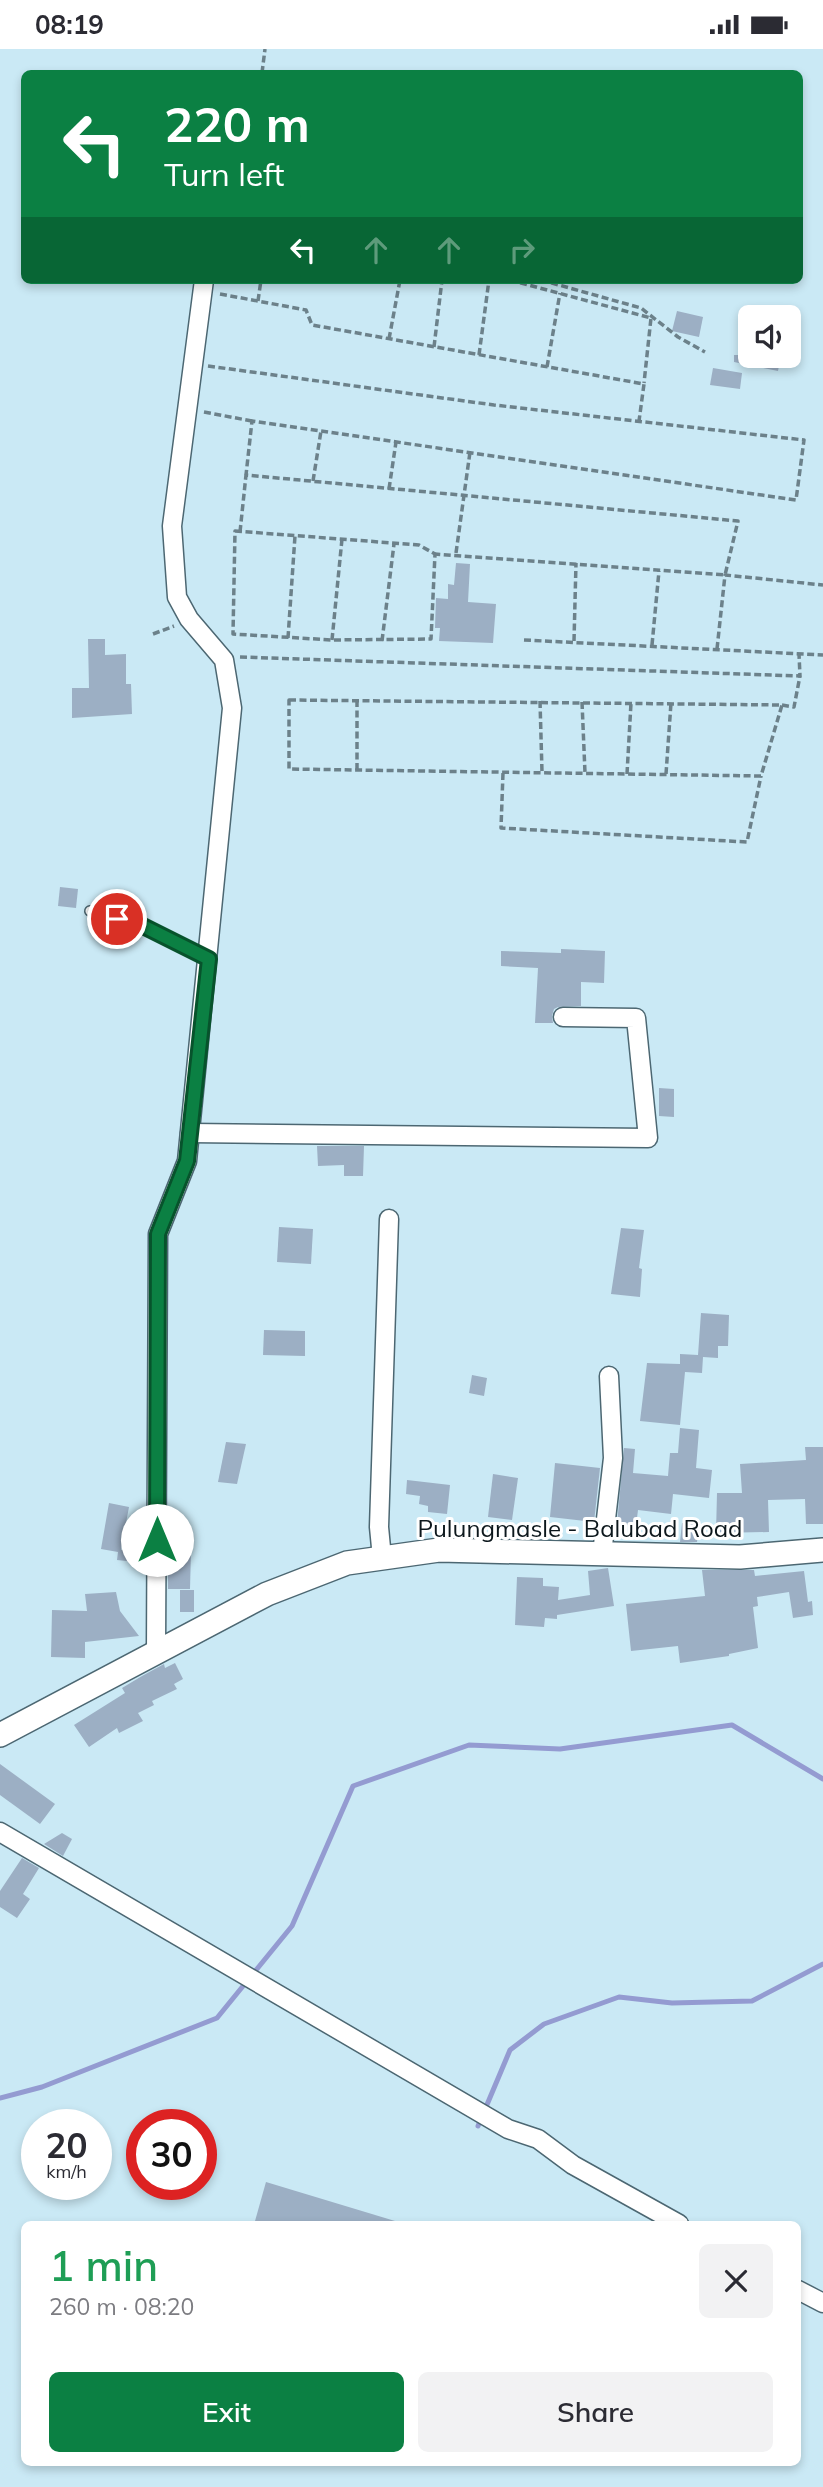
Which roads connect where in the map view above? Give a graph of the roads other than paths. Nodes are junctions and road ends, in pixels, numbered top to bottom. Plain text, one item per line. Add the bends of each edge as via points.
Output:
1 (202, 288) edge
2 (90, 911) dead end
3 (209, 959) junction
4 (563, 1017) dead end
5 (190, 1133) junction
6 (389, 1219) dead end
7 (609, 1375) dead end
8 (823, 1550) edge
9 (602, 1554) junction
10 (382, 1558) junction
11 (156, 1652) junction
12 (0, 1735) edge
13 (0, 1832) edge
14 (674, 2221) edge
15 (801, 2292) edge
16 (823, 2303) edge

1 - 3 street via 172,526 177,597 189,619 224,660 232,708
2 - 3 lane via 143,926
3 - 5 street
4 - 5 street via 636,1018 648,1138
5 - 11 street via 187,1161 158,1234
6 - 10 street via 379,1527
7 - 9 street via 613,1458
8 - 9 street, Pulungmasle - Balubad Road via 740,1557
9 - 10 street, Pulungmasle - Balubad Road via 439,1550
10 - 11 street, Pulungmasle - Balubad Road via 347,1563 267,1594
11 - 12 street, Pulungmasle - Balubad Road
13 - 14 street
15 - 16 street

